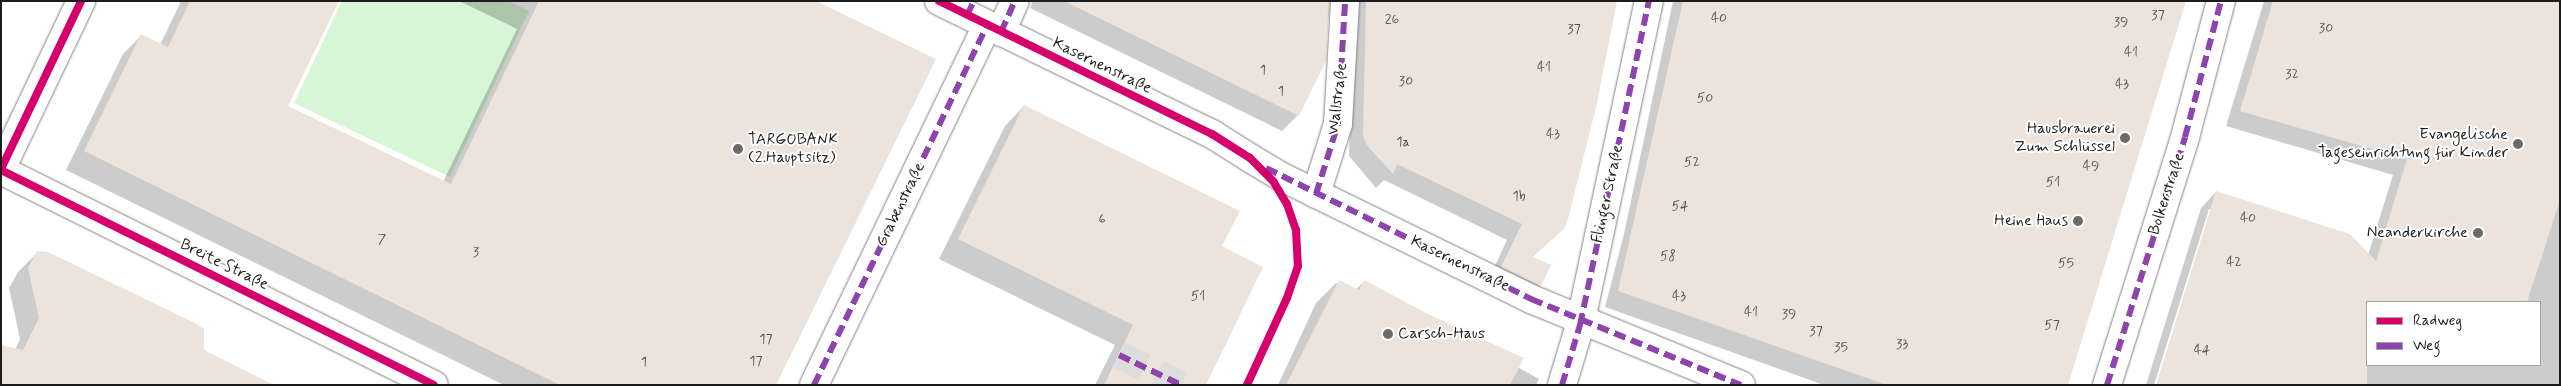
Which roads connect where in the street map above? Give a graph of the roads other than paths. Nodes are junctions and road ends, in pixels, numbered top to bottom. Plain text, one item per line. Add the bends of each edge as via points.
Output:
1 (81, 1) edge
2 (939, 1) edge
3 (1016, 1) edge
4 (1345, 1) edge
5 (1649, 1) edge
6 (2221, 1) edge
7 (982, 18) edge
8 (1, 169) edge
9 (1316, 194) junction
10 (1580, 320) junction
11 (434, 385) edge
12 (814, 385) edge
13 (1562, 385) edge
14 (1741, 385) edge
15 (2107, 385) edge

1 - 8 street
2 - 7 street, Kasernenstraße
3 - 7 street, Grabenstraße
4 - 9 street, Wallstraße via 1338,124
5 - 10 street, Flinger Straße
6 - 15 street, Bolkerstraße via 2185,137
7 - 9 street, Kasernenstraße via 1212,134
7 - 12 street, Grabenstraße
8 - 11 street, Breite Straße
9 - 10 street, Kasernenstraße
10 - 13 street, Flinger Straße
10 - 14 street, Kasernenstraße

